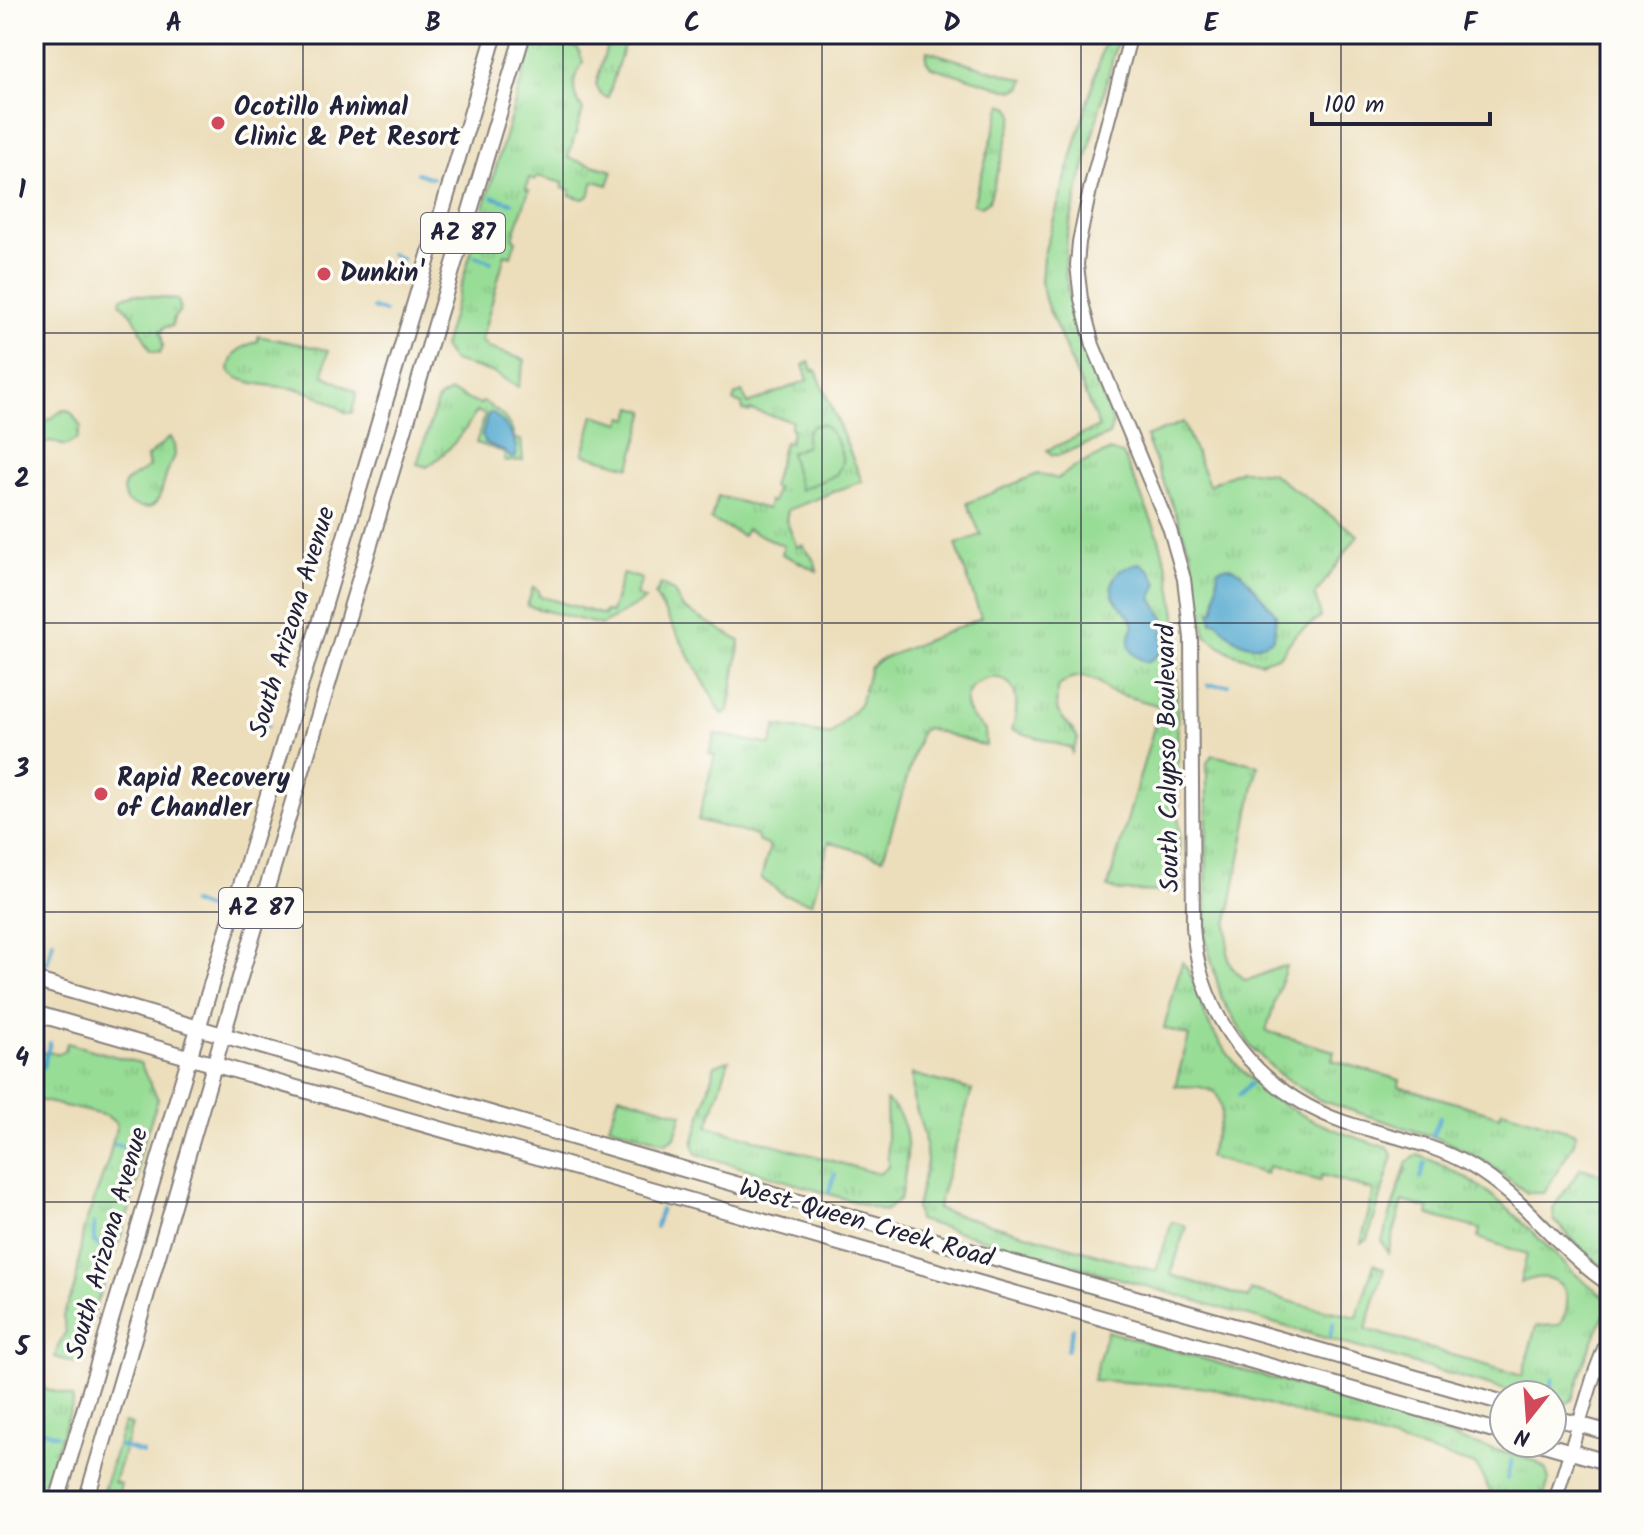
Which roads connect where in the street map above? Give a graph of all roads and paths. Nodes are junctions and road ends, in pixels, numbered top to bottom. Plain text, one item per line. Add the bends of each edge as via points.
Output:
1 (495, 34) edge
2 (523, 34) edge
3 (1131, 34) edge
4 (295, 700) junction
5 (321, 708) junction
6 (34, 980) edge
7 (34, 1013) edge
8 (197, 1026) junction
9 (224, 1034) junction
10 (187, 1058) junction
11 (214, 1066) junction
12 (1610, 1285) edge
13 (1610, 1333) edge
14 (1488, 1398) edge
15 (1568, 1421) edge
16 (1579, 1424) junction
17 (1488, 1428) edge
18 (1610, 1433) edge
19 (1568, 1451) edge
20 (1571, 1452) junction
21 (1610, 1463) edge
22 (57, 1501) edge
23 (86, 1501) edge
24 (1555, 1501) edge

1 - 4 main road, South Arizona Avenue / AZ 87
2 - 5 main road, South Arizona Avenue / AZ 87
3 - 12 street, South Calypso Boulevard via 1082,221 1078,281 1093,345 1170,530 1184,579 1191,638 1194,938 1204,985 1237,1045 1280,1090 1326,1115 1473,1166
4 - 5 main road
4 - 8 main road, South Arizona Avenue / AZ 87
5 - 9 main road, South Arizona Avenue / AZ 87
6 - 8 main road, West Queen Creek Road
7 - 10 main road, West Queen Creek Road
8 - 9 main road, West Queen Creek Road
8 - 10 main road, South Arizona Avenue / AZ 87
9 - 11 main road, South Arizona Avenue / AZ 87
9 - 14 main road, West Queen Creek Road
10 - 11 main road, West Queen Creek Road
10 - 22 main road, South Arizona Avenue / AZ 87
11 - 17 main road, West Queen Creek Road
11 - 23 main road, South Arizona Avenue / AZ 87
13 - 16 street
15 - 16 main road
16 - 18 main road
16 - 20 street
19 - 20 main road
20 - 21 main road
20 - 24 street

